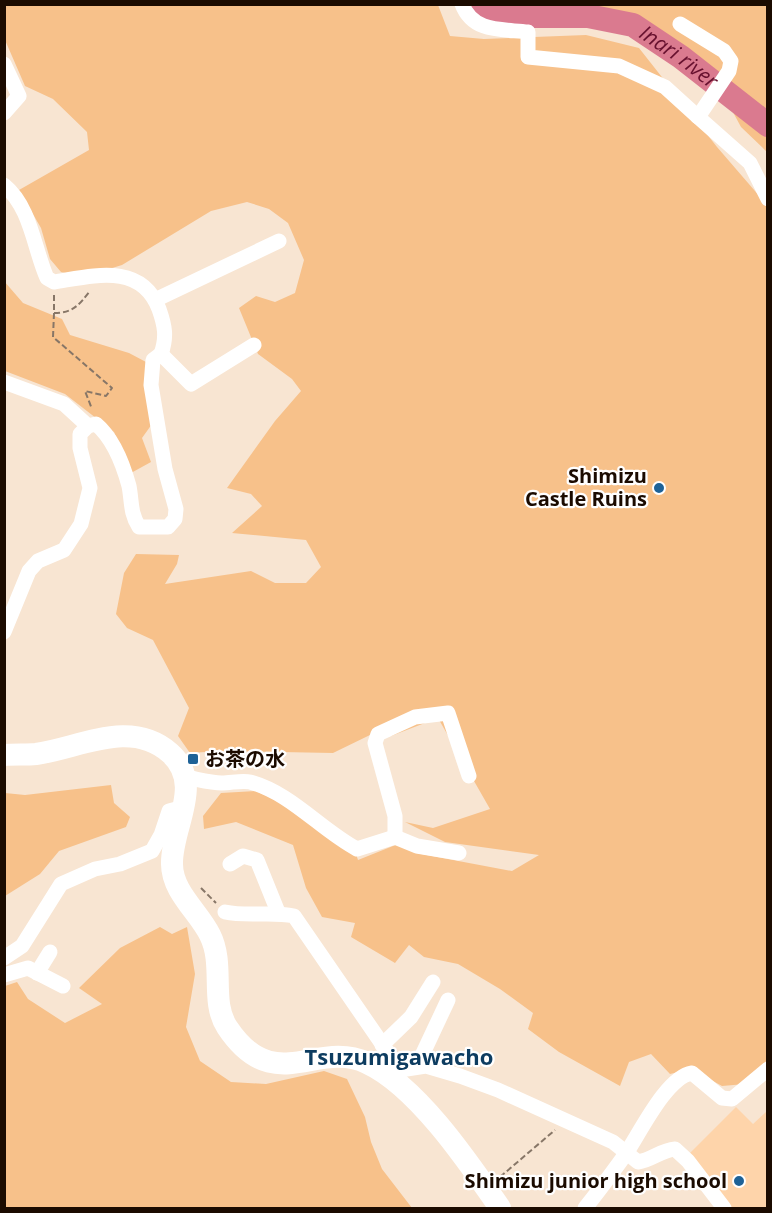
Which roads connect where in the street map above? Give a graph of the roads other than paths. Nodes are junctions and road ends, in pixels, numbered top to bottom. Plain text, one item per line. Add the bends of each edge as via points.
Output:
1 (462, 4) edge
2 (680, 24) dead end
3 (4, 64) edge
4 (4, 113) edge
5 (700, 113) junction
6 (4, 185) edge
7 (768, 199) edge
8 (279, 241) dead end
9 (155, 300) junction
10 (254, 345) dead end
11 (161, 354) junction
12 (4, 382) edge
13 (92, 425) junction
14 (4, 587) edge
15 (15, 603) junction
16 (4, 632) edge
17 (4, 755) edge
18 (469, 776) dead end
19 (185, 777) junction
20 (184, 807) junction
21 (395, 837) junction
22 (459, 853) dead end
23 (230, 864) dead end
24 (225, 912) dead end
25 (278, 912) junction
26 (50, 952) dead end
27 (4, 958) edge
28 (37, 973) junction
29 (4, 975) edge
30 (433, 982) dead end
31 (63, 986) dead end
32 (448, 1000) dead end
33 (382, 1045) junction
34 (417, 1066) junction
35 (768, 1069) edge
36 (395, 1074) junction
37 (626, 1154) junction
38 (500, 1209) edge
39 (585, 1209) edge
40 (724, 1209) edge

1 - 5 street via 473,22 482,27 528,32 528,57 619,66 665,87
2 - 5 street via 724,51 730,61 729,71
3 - 4 street via 19,96
5 - 7 street via 750,163
6 - 9 street via 26,218 47,278 54,282 124,275 138,282
8 - 9 street
9 - 11 street via 166,339
10 - 11 street via 191,384
11 - 13 street via 153,360 151,385 176,509 175,519 168,527 139,527 113,444
12 - 13 street via 64,404
13 - 15 street via 80,434 90,488 81,524 64,550 38,561 29,571
14 - 15 street
15 - 16 street
17 - 19 street via 37,754 104,736 142,738 172,754
18 - 21 street via 447,713 414,717 378,734 375,742 395,816
19 - 20 street
19 - 21 street via 220,783 248,781 263,787 357,849
20 - 27 street via 169,811 152,851 60,885 22,946
20 - 36 street via 172,868 177,885 219,959 220,1005 229,1029 255,1054 277,1064 348,1058
21 - 22 street via 417,846
23 - 25 street via 243,856 257,860
24 - 25 street
25 - 33 street via 294,916
26 - 28 street
28 - 29 street via 28,968
28 - 31 street
30 - 33 street via 411,1017
32 - 34 street
33 - 36 street
34 - 36 street
34 - 37 street via 498,1090 613,1142
35 - 37 street via 732,1100 722,1098 692,1073 683,1076 651,1112
36 - 38 street via 470,1163
37 - 39 street
37 - 40 street via 638,1161 648,1161 667,1149 675,1149

